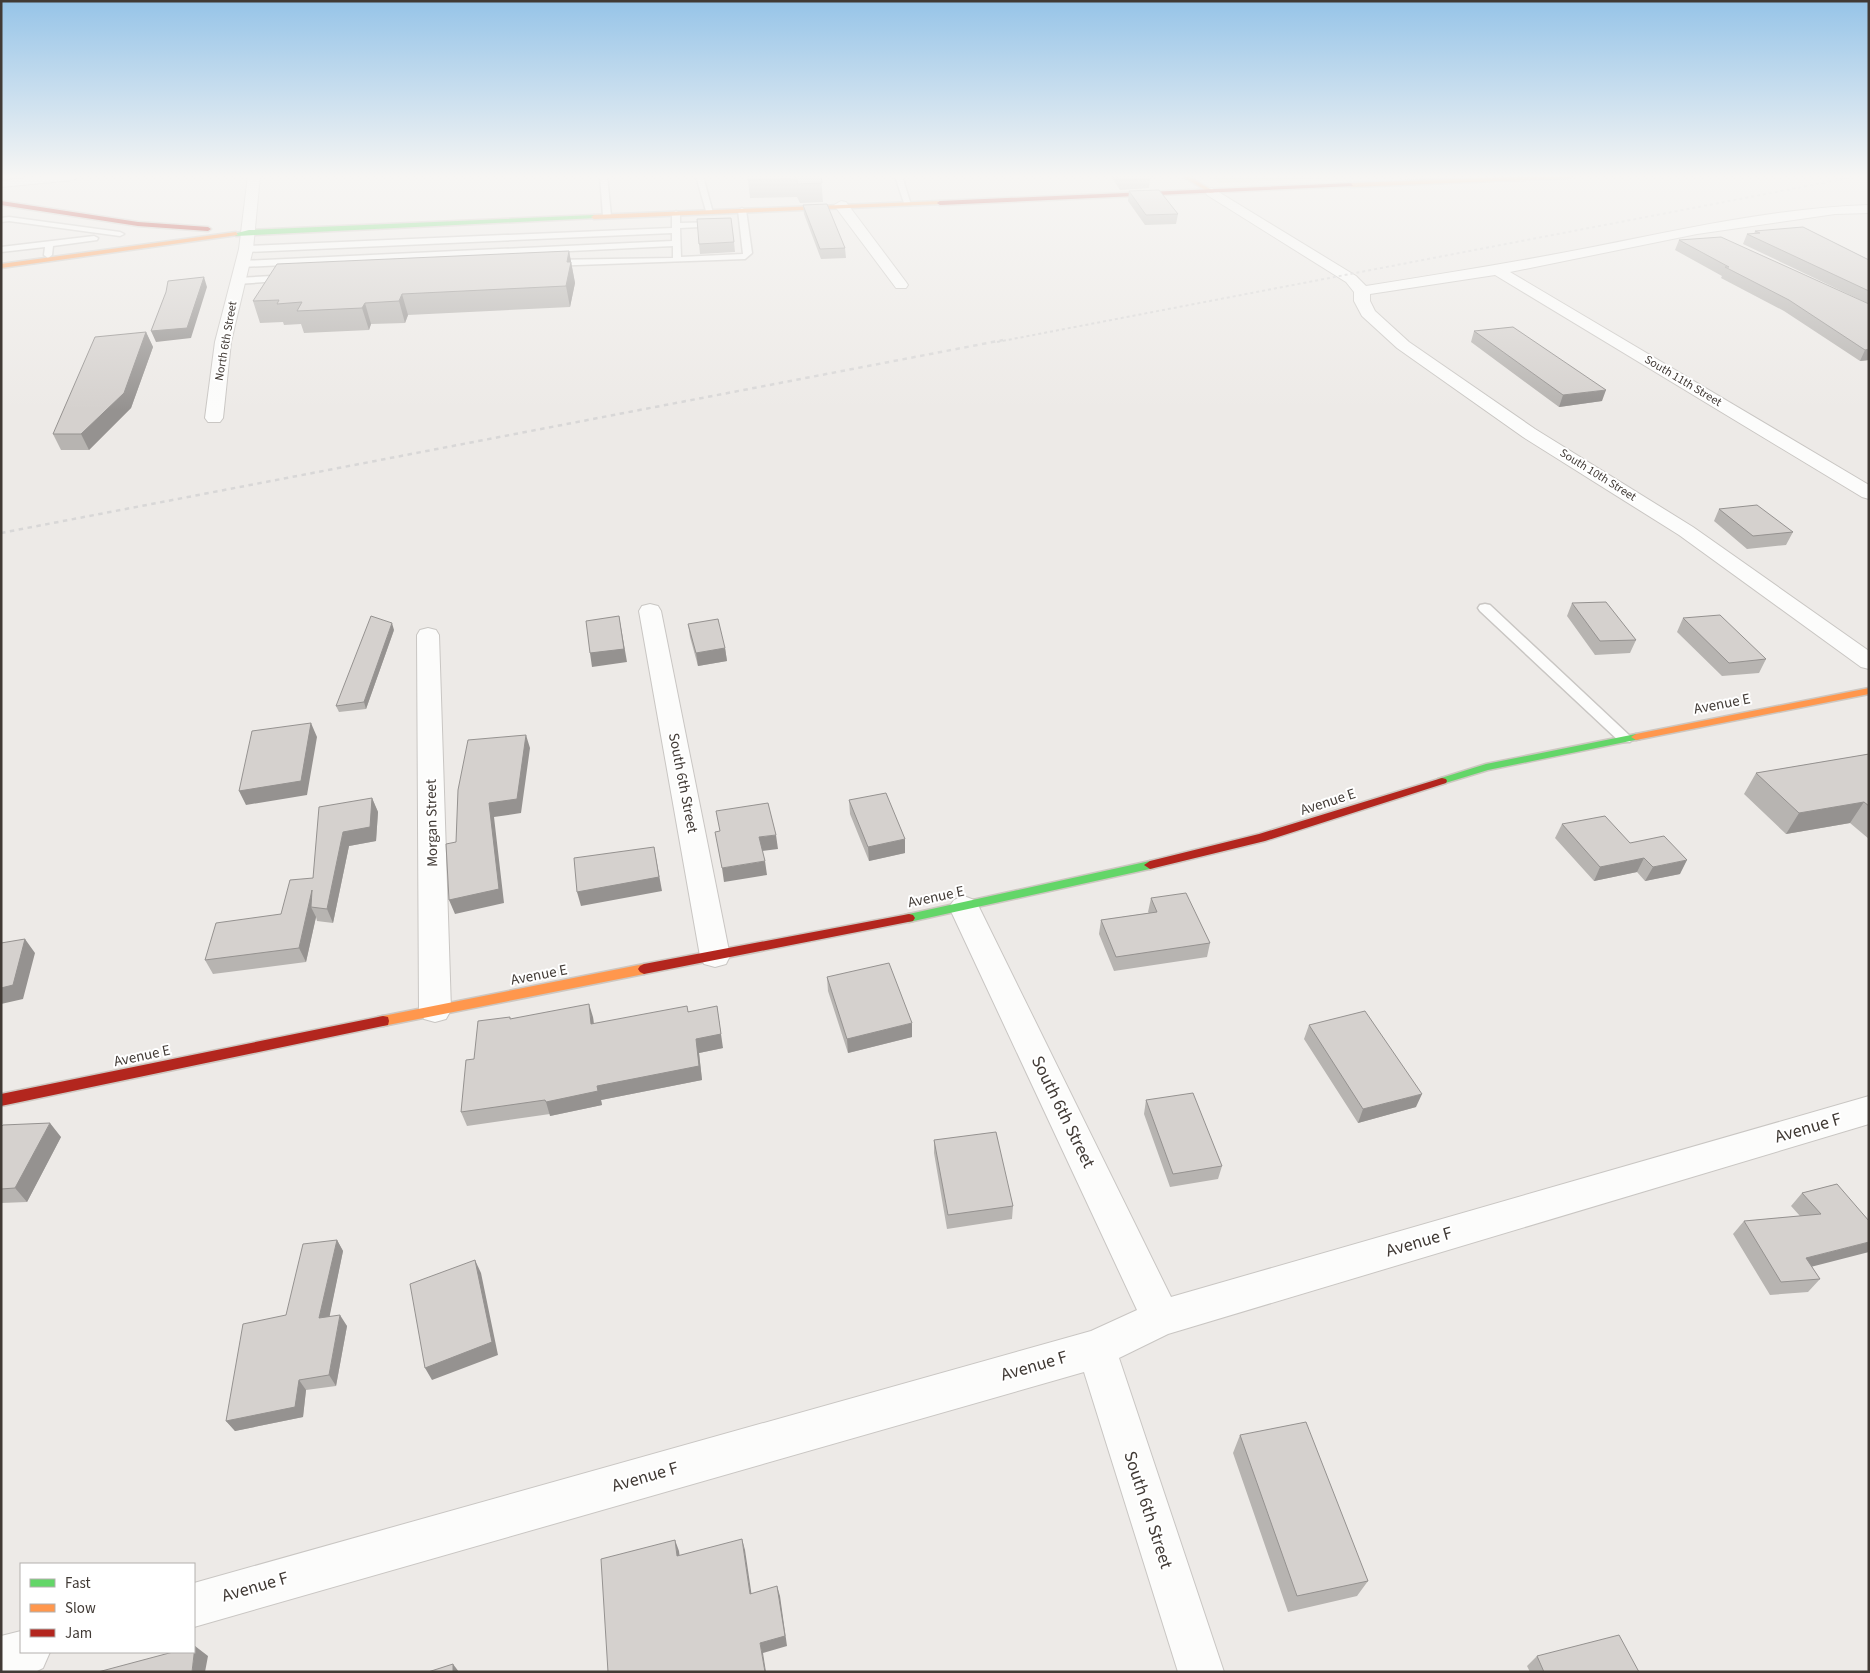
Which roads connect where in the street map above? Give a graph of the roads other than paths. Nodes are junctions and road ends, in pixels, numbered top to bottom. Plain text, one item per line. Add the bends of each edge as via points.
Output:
1 (48, 254) edge
2 (66, 254) edge
3 (88, 254) edge
4 (266, 254) edge
5 (395, 254) edge
6 (458, 254) edge
7 (493, 254) edge
8 (568, 254) edge
9 (676, 254) edge
10 (747, 254) edge
11 (878, 254) edge
12 (1312, 254) edge
13 (1576, 254) edge
14 (244, 256) junction
15 (457, 257) junction
16 (47, 259) junction
17 (392, 260) junction
18 (677, 260) junction
19 (567, 262) junction
20 (538, 264) edge
21 (1, 266) edge
22 (1497, 270) junction
23 (297, 278) edge
24 (237, 281) junction
25 (901, 285) dead end
26 (1362, 291) junction
27 (214, 418) dead end
28 (1869, 493) edge
29 (1486, 608) dead end
30 (650, 611) dead end
31 (428, 635) dead end
32 (1869, 662) edge
33 (1869, 691) edge
34 (1625, 739) junction
35 (964, 907) junction
36 (715, 956) junction
37 (435, 1010) junction
38 (1, 1100) edge
39 (1869, 1110) edge
40 (1161, 1318) junction
41 (1096, 1349) junction
42 (195, 1604) edge
43 (23, 1653) edge
44 (1, 1659) edge
45 (1201, 1672) edge

1 - 16 lane
2 - 16 main road
3 - 16 main road
4 - 14 lane
5 - 17 lane
6 - 15 lane
7 - 15 lane
8 - 19 lane
9 - 18 lane
10 - 18 lane
11 - 25 street
12 - 26 street, South 10th Street via 1344,274
13 - 22 street
14 - 17 lane
14 - 24 street, North 6th Street
15 - 17 lane
16 - 21 main road
18 - 19 lane
19 - 20 lane
22 - 26 street
22 - 28 street, South 11th Street
23 - 24 lane
24 - 27 street, North 6th Street via 223,342
26 - 32 street, South 10th Street via 1362,301 1368,313 1403,345 1529,433 1686,531
29 - 34 lane
30 - 36 street, South 6th Street
31 - 37 street, Morgan Street
33 - 34 main road, Avenue E
34 - 35 main road, Avenue E via 1486,767 1279,833 1198,855
35 - 36 main road, Avenue E
35 - 40 street, South 6th Street
36 - 37 main road, Avenue E
37 - 38 main road, Avenue E
39 - 40 street, Avenue F
40 - 41 street, Avenue F
41 - 42 street, Avenue F
41 - 45 street, South 6th Street
43 - 44 street

